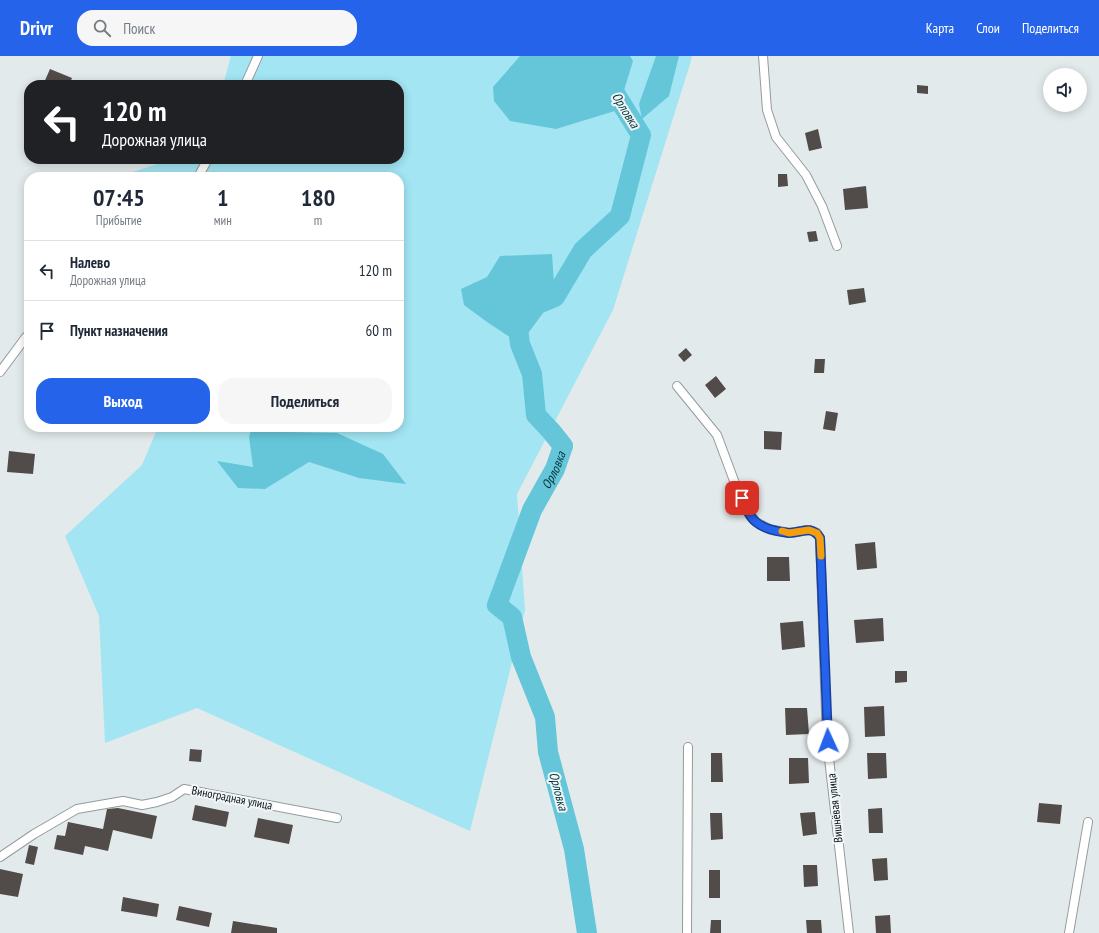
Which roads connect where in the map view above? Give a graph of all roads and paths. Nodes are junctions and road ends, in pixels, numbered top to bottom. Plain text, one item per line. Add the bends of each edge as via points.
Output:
1 (258, 56) edge
2 (763, 56) edge
3 (247, 80) edge
4 (836, 246) dead end
5 (24, 340) edge
6 (0, 372) edge
7 (677, 386) dead end
8 (688, 747) dead end
9 (337, 818) dead end
10 (1088, 822) dead end
11 (0, 857) edge
12 (687, 933) edge
13 (849, 933) edge
14 (1069, 933) edge

1 - 3 street
2 - 4 street via 767,110 776,137 806,175 822,206
5 - 6 street
7 - 13 street, Вишнёвая улица via 717,434 736,486 747,510 756,522 769,529 789,533 809,530 817,533 820,538 828,741
8 - 12 street
9 - 11 street, Виноградная улица via 184,789 172,797 142,805 123,801 77,809
10 - 14 street

